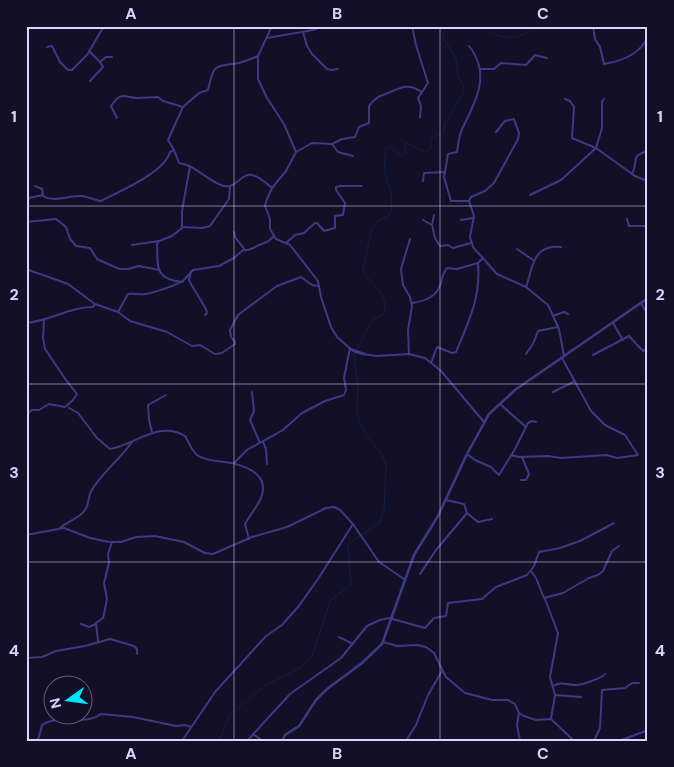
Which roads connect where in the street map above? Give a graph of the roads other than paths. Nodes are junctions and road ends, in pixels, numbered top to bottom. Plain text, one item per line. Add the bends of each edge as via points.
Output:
1 (104, 26) edge
2 (272, 26) edge
3 (323, 26) edge
4 (412, 26) edge
5 (593, 26) edge
6 (303, 32) junction
7 (648, 36) edge
8 (266, 38) junction
9 (469, 46) dead end
10 (47, 47) dead end
11 (89, 51) junction
12 (258, 56) junction
13 (112, 57) dead end
14 (547, 58) dead end
15 (100, 62) junction
16 (338, 69) dead end
17 (480, 69) junction
18 (90, 81) dead end
19 (422, 92) junction
20 (564, 99) dead end
21 (604, 99) dead end
22 (183, 107) junction
23 (420, 117) dead end
24 (117, 118) dead end
25 (496, 132) dead end
26 (332, 144) junction
27 (596, 148) junction
28 (174, 150) junction
29 (648, 151) edge
30 (296, 152) junction
31 (353, 156) dead end
32 (190, 166) junction
33 (445, 172) junction
34 (632, 174) junction
35 (423, 181) dead end
36 (648, 183) edge
37 (35, 186) dead end
38 (362, 186) dead end
39 (230, 187) junction
40 (272, 188) junction
41 (530, 195) dead end
42 (43, 196) junction
43 (469, 201) junction
44 (26, 208) edge
45 (434, 215) dead end
46 (474, 218) junction
47 (648, 219) edge
48 (423, 220) dead end
49 (461, 220) dead end
50 (627, 220) dead end
51 (26, 222) edge
52 (432, 225) junction
53 (183, 227) junction
54 (234, 232) dead end
55 (274, 237) junction
56 (410, 239) dead end
57 (159, 241) junction
58 (286, 243) junction
59 (471, 243) junction
60 (132, 245) dead end
61 (560, 247) dead end
62 (517, 248) dead end
63 (245, 250) junction
64 (483, 258) junction
65 (533, 260) junction
66 (478, 263) junction
67 (26, 269) edge
68 (159, 270) junction
69 (191, 272) junction
70 (180, 282) junction
71 (319, 286) junction
72 (526, 287) junction
73 (648, 298) edge
74 (412, 303) junction
75 (641, 303) junction
76 (96, 304) junction
77 (648, 309) edge
78 (118, 312) junction
79 (568, 314) dead end
80 (205, 315) dead end
81 (553, 316) junction
82 (44, 320) junction
83 (26, 323) edge
84 (613, 323) junction
85 (558, 327) junction
86 (623, 340) junction
87 (350, 348) junction
88 (648, 349) edge
89 (409, 354) junction
90 (526, 354) dead end
91 (593, 355) dead end
92 (563, 357) junction
93 (431, 362) junction
94 (575, 381) junction
95 (252, 392) dead end
96 (553, 392) dead end
97 (166, 394) dead end
98 (499, 404) junction
99 (69, 408) dead end
100 (26, 414) edge
101 (484, 422) junction
102 (536, 422) dead end
103 (526, 427) junction
104 (152, 432) junction
105 (132, 442) junction
106 (264, 442) junction
107 (260, 443) junction
108 (467, 454) junction
109 (511, 455) junction
110 (522, 457) junction
111 (234, 463) junction
112 (267, 464) dead end
113 (521, 480) dead end
114 (446, 500) junction
115 (467, 513) junction
116 (492, 519) dead end
117 (614, 523) dead end
118 (353, 524) junction
119 (59, 528) junction
120 (26, 535) edge
121 (249, 539) junction
122 (112, 542) junction
123 (619, 546) dead end
124 (531, 571) junction
125 (420, 574) dead end
126 (404, 579) junction
127 (544, 598) junction
128 (390, 618) junction
129 (81, 624) dead end
130 (96, 624) junction
131 (339, 637) dead end
132 (98, 641) junction
133 (384, 642) junction
134 (353, 644) junction
135 (137, 654) dead end
136 (26, 658) edge
137 (442, 672) junction
138 (605, 674) dead end
139 (639, 683) dead end
140 (553, 686) junction
141 (555, 695) junction
142 (582, 697) dead end
143 (520, 713) junction
144 (551, 719) junction
145 (191, 727) junction
146 (648, 730) edge
147 (254, 734) junction
148 (36, 741) edge
149 (182, 741) edge
150 (247, 741) edge
151 (263, 741) edge
152 (282, 741) edge
153 (406, 741) edge
154 (520, 741) edge
155 (574, 741) edge
156 (594, 741) edge
157 (619, 741) edge

1 - 11 street
2 - 8 street
3 - 6 street
4 - 19 street via 428,83
5 - 7 street via 604,64 632,54
6 - 8 street
6 - 16 street via 312,54 327,69
8 - 12 street
9 - 17 street
10 - 11 street via 52,46 60,62 70,71
11 - 15 street
12 - 22 street via 220,65 210,76 208,90
12 - 30 street via 257,70 262,88 284,124
13 - 15 street
14 - 17 street via 535,55 526,65 501,63 494,69
15 - 18 street via 103,68
17 - 33 street via 479,88 470,115 462,129 457,152 448,154
19 - 23 street via 418,98
19 - 26 street via 403,87 377,97 369,106 369,123 359,127 355,137
20 - 27 street via 574,107 572,138
21 - 27 street via 602,132
22 - 24 street via 160,97 122,95 111,106
22 - 28 street via 169,138
25 - 43 street via 505,120 514,119 519,133 517,142 494,183
26 - 30 street via 312,143
26 - 31 street via 338,152
27 - 34 street
27 - 41 street via 560,180
28 - 32 street via 179,163
28 - 42 street via 147,178 102,201 81,196 52,200
29 - 34 street via 636,156
30 - 40 street
32 - 39 street
32 - 53 street via 182,211
33 - 35 street via 424,173
33 - 43 street via 450,200
34 - 36 street
37 - 42 street via 42,189
38 - 58 street via 336,187 345,203 343,215 335,216 335,228 324,231 316,223
39 - 40 street via 252,175
39 - 53 street via 229,199 210,226
40 - 55 street via 265,206
42 - 44 street via 29,198
43 - 46 street
45 - 52 street
46 - 49 street
46 - 59 street
47 - 50 street via 646,226 635,227 629,226
48 - 52 street
51 - 68 street via 56,219 66,227 76,246 90,248 97,258 119,269 139,266
52 - 59 street via 440,246 453,248
53 - 57 street
54 - 63 street
55 - 58 street
55 - 63 street via 266,244
56 - 74 street via 401,269 403,286
57 - 60 street
57 - 68 street
58 - 71 street
59 - 64 street
61 - 65 street via 550,246
62 - 65 street
63 - 69 street via 219,266
64 - 66 street
64 - 72 street via 501,277
65 - 72 street
66 - 74 street via 457,269 446,268 437,292 424,301
66 - 93 street via 477,298 456,352 437,347
67 - 76 street via 66,283
68 - 70 street via 163,276
69 - 70 street
69 - 80 street via 189,280 206,309
70 - 78 street via 150,294 128,294
71 - 78 street via 300,278 264,294 236,318 230,333 235,344 218,354 200,345 192,346 167,332 131,322
71 - 87 street via 331,327
72 - 81 street via 548,305
73 - 75 street
74 - 89 street
75 - 77 street via 645,310
75 - 84 street
76 - 78 street
76 - 82 street
79 - 81 street via 564,312
81 - 85 street
82 - 83 street
82 - 100 street via 42,338 45,348 78,394 65,407 49,404
84 - 86 street
84 - 92 street
85 - 90 street via 538,331
85 - 92 street
86 - 88 street via 630,336 643,351
86 - 91 street
87 - 89 street via 377,356
87 - 106 street via 344,395 307,410
89 - 93 street
92 - 94 street
92 - 98 street
93 - 101 street via 446,375
94 - 96 street
94 - 110 street via 594,415 625,435 638,455 617,458 607,455
95 - 107 street via 254,411 250,420
97 - 104 street via 148,405
98 - 101 street
98 - 103 street
99 - 105 street via 78,413 110,449
101 - 108 street
102 - 103 street via 530,422
103 - 109 street
104 - 105 street
104 - 111 street via 181,434 199,456
105 - 119 street via 92,490 85,510
106 - 107 street
106 - 112 street
107 - 111 street
108 - 109 street via 491,467 498,475
108 - 114 street
109 - 110 street
110 - 113 street via 529,474 526,480
111 - 121 street via 255,472 262,482 261,499 245,524
114 - 115 street via 464,504
114 - 126 street
115 - 116 street via 478,522
115 - 125 street
117 - 124 street via 580,541 540,552
118 - 121 street via 340,510 331,507 287,527
118 - 126 street via 378,562
118 - 145 street via 298,607 216,690
119 - 120 street
119 - 122 street
121 - 122 street via 211,554 184,542 155,536
122 - 130 street via 104,583 107,599 103,618
123 - 127 street via 612,550 598,575 563,593
124 - 127 street
124 - 128 street via 496,587 484,599 448,603 446,616 434,618 425,628
126 - 128 street
127 - 140 street via 558,633 550,677
128 - 133 street
128 - 134 street via 367,626
129 - 130 street via 89,627
130 - 132 street
131 - 134 street
132 - 135 street via 118,640 136,647
132 - 136 street via 42,657
133 - 137 street via 429,649 438,659
133 - 152 street via 327,689
134 - 147 street via 336,663 290,694
137 - 143 street via 466,692 492,700 508,700
137 - 153 street
138 - 140 street via 582,684
139 - 156 street via 602,690 600,726
140 - 141 street
141 - 142 street
141 - 144 street
143 - 144 street via 535,719
143 - 154 street via 517,724
144 - 155 street
145 - 148 street via 101,714 79,721 64,718 44,724
145 - 149 street
146 - 157 street
147 - 150 street
147 - 151 street

